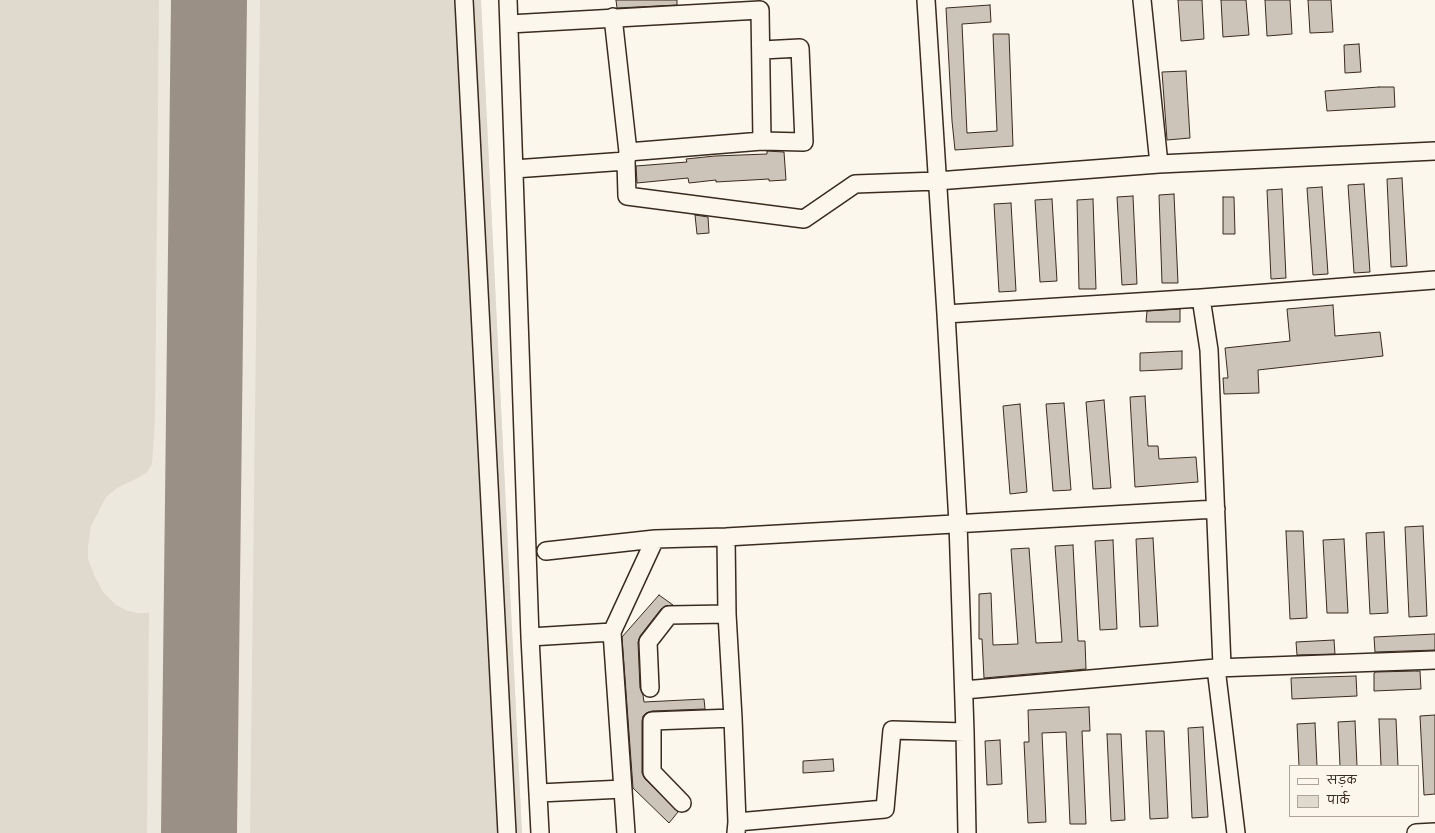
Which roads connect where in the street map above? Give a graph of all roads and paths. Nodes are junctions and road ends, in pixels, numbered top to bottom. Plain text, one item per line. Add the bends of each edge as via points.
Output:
1 (464, 0) edge
2 (508, 0) edge
3 (926, 0) edge
4 (1142, 0) edge
5 (613, 17) junction
6 (509, 24) junction
7 (762, 50) junction
8 (762, 141) junction
9 (1435, 151) edge
10 (627, 157) junction
11 (1159, 164) junction
12 (514, 169) junction
13 (937, 181) junction
14 (1435, 280) edge
15 (1201, 298) junction
16 (946, 314) junction
17 (1216, 509) junction
18 (958, 523) junction
19 (726, 537) junction
20 (655, 539) junction
21 (546, 551) dead end
22 (727, 614) junction
23 (612, 632) junction
24 (530, 637) junction
25 (1435, 660) edge
26 (1216, 668) junction
27 (650, 688) dead end
28 (964, 690) junction
29 (734, 718) junction
30 (966, 732) junction
31 (623, 789) junction
32 (539, 793) junction
33 (682, 803) dead end
34 (737, 828) edge
35 (1435, 832) edge
36 (507, 833) edge
37 (540, 833) edge
38 (626, 833) edge
39 (967, 833) edge
40 (1236, 833) edge
41 (1416, 833) edge

1 - 36 street
2 - 6 street
3 - 13 street
4 - 11 street
5 - 6 street
5 - 7 street via 760,10
5 - 10 street
6 - 12 street
7 - 8 street
7 - 8 street via 800,48 804,142
8 - 10 street
9 - 11 street
10 - 12 street
10 - 13 street via 627,196 804,219 855,184
11 - 13 street
12 - 24 street
13 - 16 street
14 - 15 street
15 - 16 street
15 - 17 street via 1209,350
16 - 18 street
17 - 18 street
17 - 26 street via 1222,666
18 - 19 street
18 - 28 street
19 - 20 street
19 - 22 street
20 - 21 street
20 - 23 street
22 - 27 street via 669,615 648,642
22 - 29 street
23 - 24 street
23 - 31 street
24 - 32 street
25 - 26 street
26 - 28 street
26 - 40 street
28 - 30 street
29 - 33 street via 652,721 652,772
29 - 34 street
30 - 34 street via 892,730 885,809
30 - 39 street
31 - 32 street
31 - 38 street
32 - 37 street
35 - 41 street

